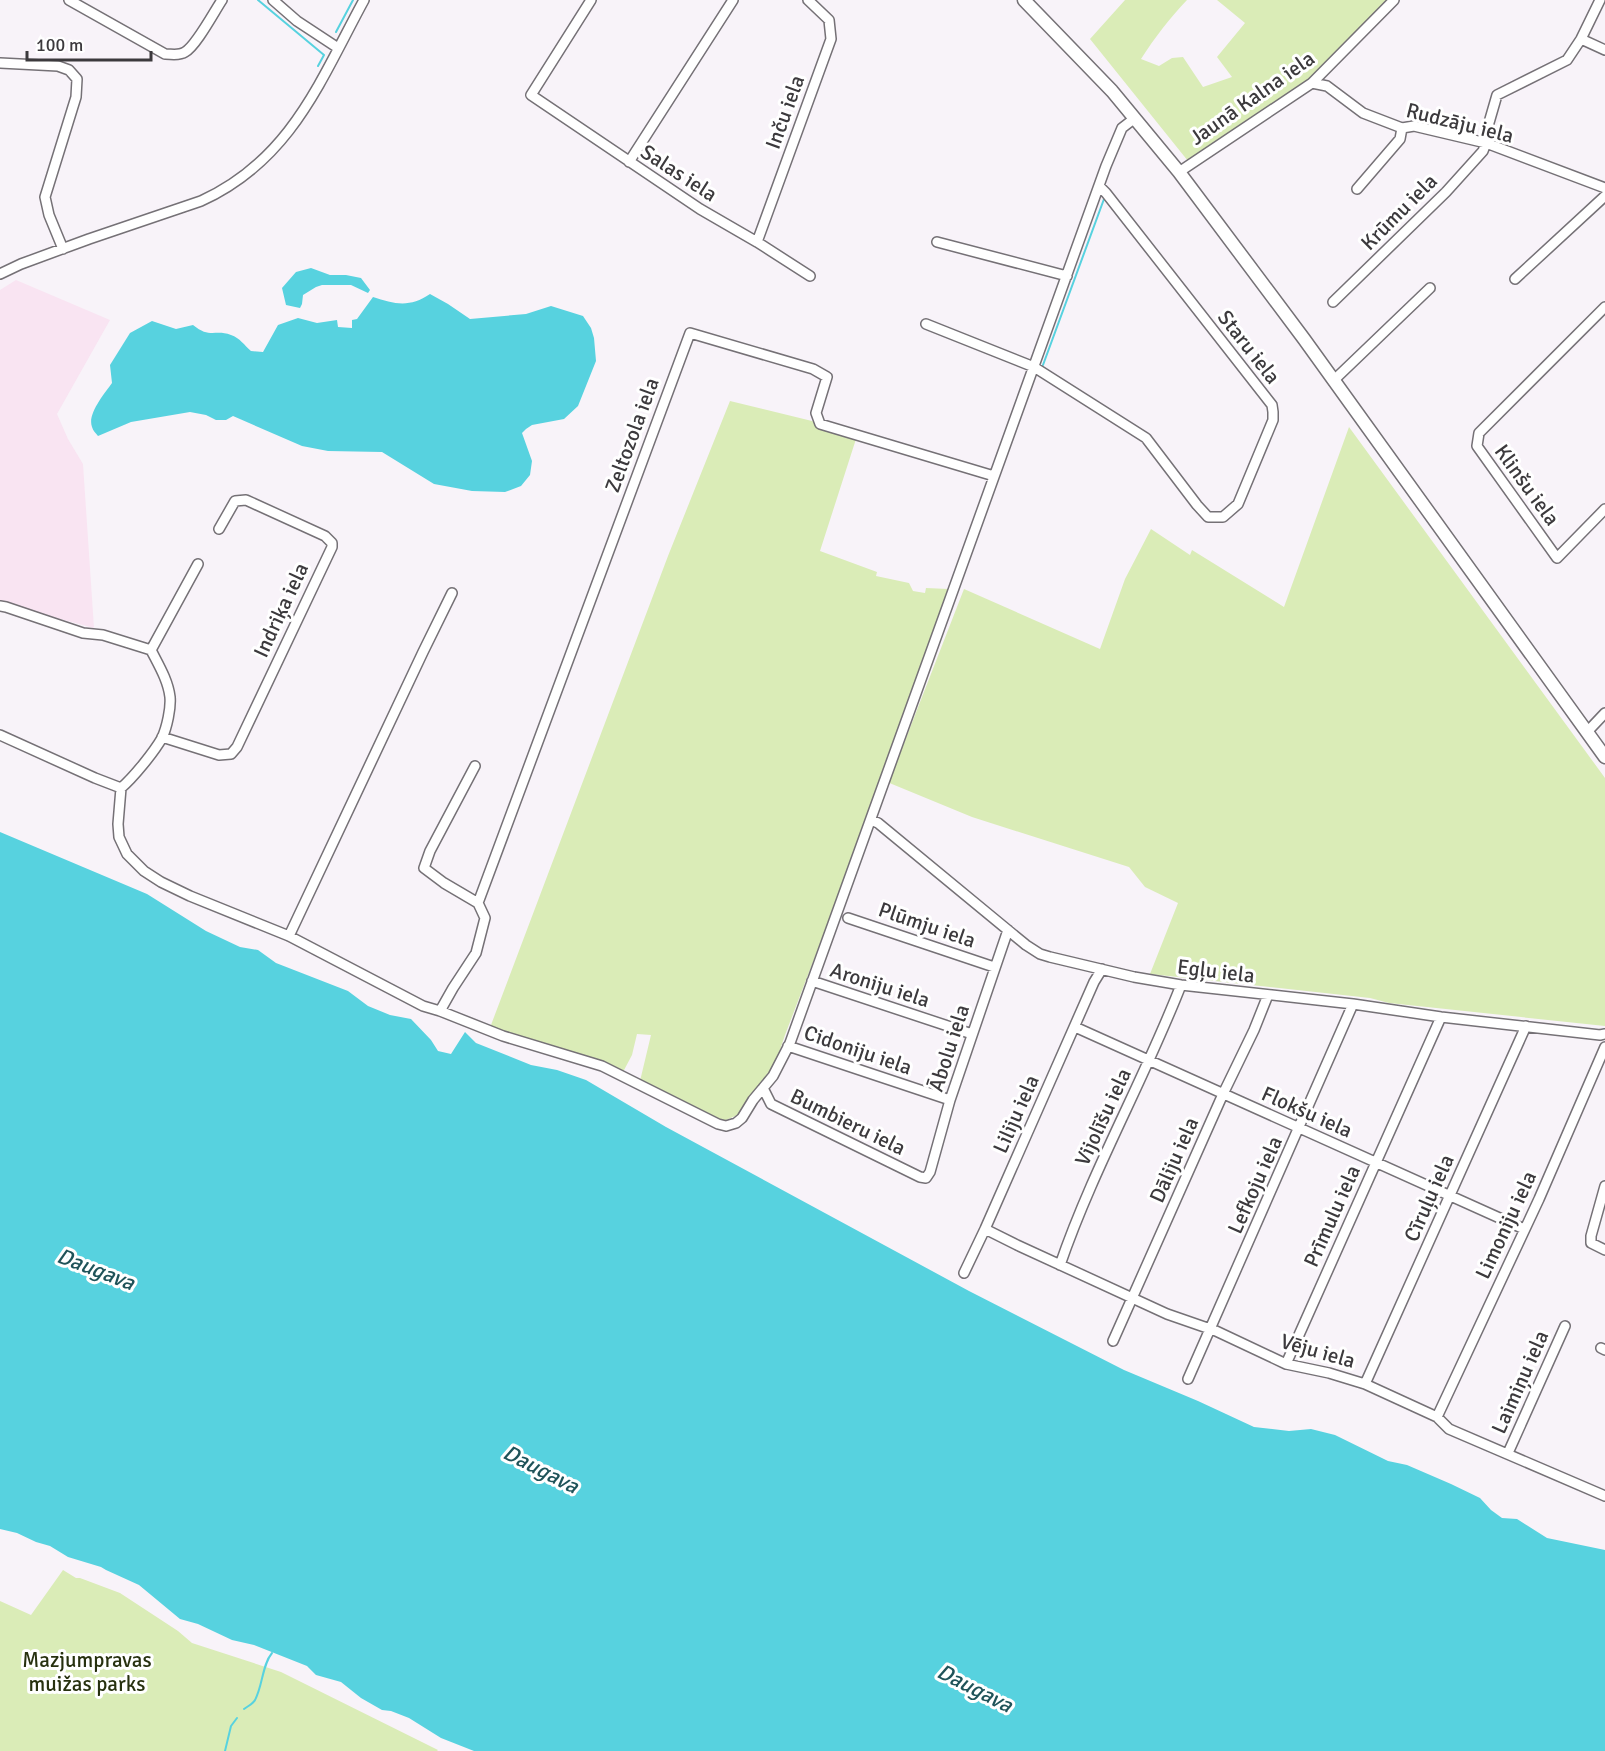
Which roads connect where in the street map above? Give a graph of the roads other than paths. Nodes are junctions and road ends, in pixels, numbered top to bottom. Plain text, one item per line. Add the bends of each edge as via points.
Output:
1 (69, 0) edge
2 (222, 0) edge
3 (273, 0) edge
4 (364, 0) edge
5 (591, 0) edge
6 (733, 0) edge
7 (808, 0) edge
8 (1024, 0) edge
9 (1394, 0) edge
10 (1600, 0) edge
11 (1581, 39) junction
12 (338, 48) junction
13 (1605, 50) edge
14 (0, 63) edge
15 (1312, 83) junction
16 (1135, 118) junction
17 (1402, 128) junction
18 (1486, 143) junction
19 (629, 162) junction
20 (1179, 172) junction
21 (1099, 186) junction
22 (1605, 188) edge
23 (1357, 189) dead end
24 (1605, 196) edge
25 (757, 242) junction
26 (937, 242) dead end
27 (63, 249) junction
28 (0, 274) edge
29 (810, 276) dead end
30 (1067, 276) junction
31 (1515, 279) dead end
32 (1430, 288) dead end
33 (1333, 302) dead end
34 (1605, 307) edge
35 (926, 324) dead end
36 (1034, 367) junction
37 (1333, 381) junction
38 (994, 476) junction
39 (1605, 509) edge
40 (219, 529) dead end
41 (198, 564) dead end
42 (452, 592) dead end
43 (0, 606) edge
44 (151, 650) junction
45 (1605, 713) edge
46 (1587, 732) junction
47 (0, 735) edge
48 (162, 737) junction
49 (1605, 757) edge
50 (475, 766) dead end
51 (121, 788) junction
52 (871, 820) junction
53 (478, 903) junction
54 (848, 918) dead end
55 (1008, 930) junction
56 (289, 936) junction
57 (994, 967) junction
58 (1102, 969) junction
59 (812, 981) junction
60 (1181, 985) junction
61 (1268, 995) junction
62 (1353, 1004) junction
63 (440, 1011) junction
64 (1441, 1017) junction
65 (1526, 1026) junction
66 (1075, 1027) junction
67 (972, 1034) junction
68 (1605, 1034) edge
69 (788, 1046) junction
70 (1605, 1047) edge
71 (1149, 1060) junction
72 (763, 1088) junction
73 (1223, 1094) junction
74 (950, 1100) junction
75 (1299, 1129) junction
76 (1375, 1163) junction
77 (926, 1178) joint
78 (1605, 1186) edge
79 (1449, 1196) junction
80 (985, 1229) junction
81 (1524, 1229) junction
82 (1605, 1250) edge
83 (1060, 1265) junction
84 (964, 1273) dead end
85 (1132, 1298) junction
86 (1565, 1326) dead end
87 (1211, 1330) junction
88 (1113, 1341) dead end
89 (1286, 1364) junction
90 (1188, 1379) dead end
91 (1365, 1384) junction
92 (1437, 1417) junction
93 (1508, 1453) junction
94 (1605, 1496) edge

1 - 2 street via 165,54 186,52
3 - 12 street
4 - 12 street
5 - 19 street, Salas iela via 531,95
6 - 19 street
7 - 25 street, Inču iela via 829,20 831,39
8 - 16 main road
9 - 15 street, Jaunā Kalna iela
10 - 11 street
11 - 13 street
11 - 18 street via 1567,60 1497,95
12 - 27 street via 302,114 249,173 201,201
14 - 27 street via 58,66 77,79 76,97 45,197
15 - 17 street, Rudzāju iela via 1327,86 1363,113
15 - 20 street, Jaunā Kalna iela
16 - 20 main road
16 - 21 street via 1122,128
17 - 18 street, Rudzāju iela via 1414,126
17 - 23 street via 1400,139
18 - 22 street, Rudzāju iela
18 - 33 street, Krūmu iela via 1446,192
19 - 25 street, Salas iela
20 - 37 main road
21 - 30 street
21 - 36 street, Staru iela via 1272,405 1273,420 1238,504 1223,517 1208,517 1146,438
24 - 31 street
25 - 29 street, Salas iela
26 - 30 street
27 - 28 street
30 - 36 street
32 - 37 street
34 - 39 street, Klinšu iela via 1479,434 1477,446 1557,558
35 - 36 street
36 - 38 street
37 - 46 main road
38 - 52 street
38 - 53 street, Zeltozola iela via 820,424 816,413 827,377 813,369 690,333
40 - 48 street, Indriķa iela via 235,501 246,500 325,536 332,547 231,754 219,755
41 - 44 street
42 - 56 street
43 - 44 street
44 - 48 street via 170,698
45 - 46 street
46 - 49 main road
47 - 51 street
48 - 51 street
50 - 53 street via 424,868
51 - 56 street via 119,837 127,854 144,871 190,896
52 - 55 street, Egļu iela
52 - 59 street
53 - 63 street via 485,918 476,953
54 - 57 street, Plūmju iela
55 - 57 street, Ābolu iela
55 - 58 street, Egļu iela via 1040,954
56 - 63 street via 410,1000
57 - 67 street, Ābolu iela
58 - 60 street, Egļu iela
58 - 66 street, Liliju iela
59 - 67 street, Aroniju iela
59 - 69 street
60 - 61 street, Egļu iela
60 - 71 street, Vijolīšu iela
61 - 62 street, Egļu iela
61 - 73 street, Dāliju iela
62 - 64 street, Egļu iela
62 - 75 street, Lefkoju iela
63 - 72 street via 503,1036 602,1066 726,1126 742,1118
64 - 65 street, Egļu iela
64 - 76 street, Prīmulu iela
65 - 68 street, Egļu iela
65 - 79 street, Cīruļu iela
66 - 71 street, Flokšu iela
66 - 80 street, Liliju iela
67 - 74 street, Ābolu iela
69 - 72 street
69 - 74 street, Cidoniju iela
70 - 81 street, Limoniju iela
71 - 73 street, Flokšu iela
71 - 83 street, Vijolīšu iela via 1072,1229
72 - 77 street, Bumbieru iela via 771,1104
73 - 75 street, Flokšu iela
73 - 85 street, Dāliju iela
74 - 77 street, Ābolu iela
75 - 76 street, Flokšu iela
75 - 87 street, Lefkoju iela
76 - 79 street, Flokšu iela
76 - 89 street, Prīmulu iela
78 - 82 street via 1591,1236 1591,1243
79 - 81 street, Flokšu iela
79 - 91 street, Cīruļu iela
80 - 83 street, Vēju iela
80 - 84 street, Liliju iela
81 - 92 street, Limoniju iela
83 - 85 street, Vēju iela
85 - 87 street, Vēju iela
85 - 88 street, Dāliju iela
86 - 93 street, Laimiņu iela
87 - 89 street, Vēju iela
87 - 90 street, Lefkoju iela
89 - 91 street, Vēju iela
91 - 92 street, Vēju iela
92 - 93 street, Vēju iela via 1449,1428
93 - 94 street, Vēju iela

